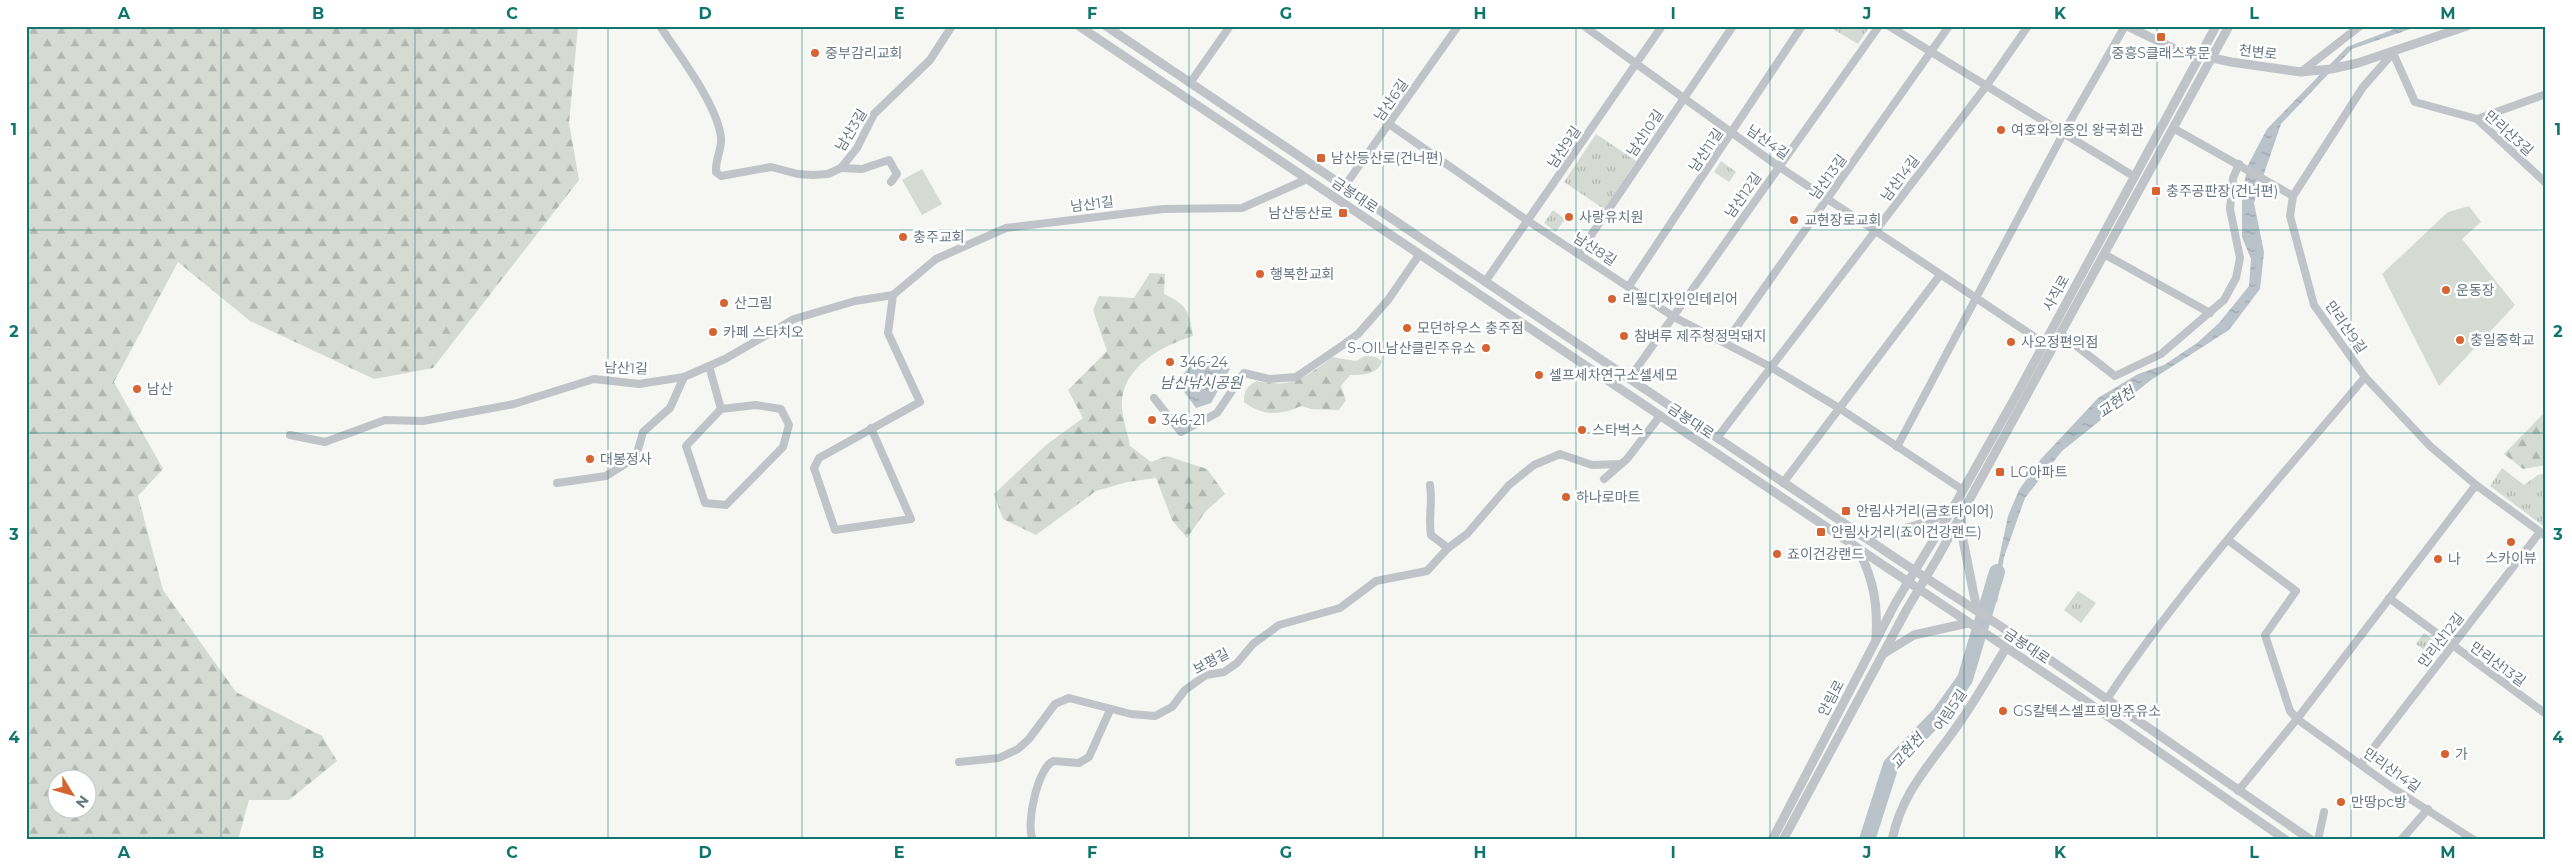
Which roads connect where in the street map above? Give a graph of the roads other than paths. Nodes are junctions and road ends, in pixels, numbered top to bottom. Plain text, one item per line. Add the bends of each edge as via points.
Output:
1 (660, 26) edge
2 (952, 26) edge
3 (1079, 26) edge
4 (1106, 26) edge
5 (1230, 26) edge
6 (1458, 26) edge
7 (1584, 26) edge
8 (1662, 26) edge
9 (1733, 26) edge
10 (1802, 26) edge
11 (1879, 26) edge
12 (1889, 26) edge
13 (1949, 26) edge
14 (2028, 26) edge
15 (2126, 26) edge
16 (2216, 26) edge
17 (2229, 26) edge
18 (2360, 26) edge
19 (2467, 26) edge
20 (2393, 53) junction
21 (1931, 54) junction
22 (2200, 56) junction
23 (2211, 58) junction
24 (1637, 64) junction
25 (2300, 72) junction
26 (1190, 83) junction
27 (1986, 85) junction
28 (2546, 94) edge
29 (1683, 98) junction
30 (2477, 119) junction
31 (1389, 124) junction
32 (2173, 128) junction
33 (2064, 132) junction
34 (1732, 133) junction
35 (2239, 164) junction
36 (1778, 166) junction
37 (841, 168) junction
38 (2135, 177) junction
39 (1307, 179) junction
40 (891, 182) dead end
41 (2546, 183) edge
42 (1344, 188) junction
43 (2293, 196) junction
44 (1828, 198) junction
45 (1528, 221) junction
46 (1875, 231) junction
47 (1579, 253) junction
48 (2104, 254) junction
49 (1419, 255) junction
50 (1940, 275) junction
51 (1485, 282) junction
52 (1629, 286) junction
53 (893, 294) junction
54 (1976, 298) junction
55 (2210, 313) junction
56 (1674, 316) junction
57 (2061, 334) junction
58 (1726, 342) junction
59 (2044, 344) junction
60 (2053, 349) junction
61 (709, 366) junction
62 (1770, 366) junction
63 (684, 377) junction
64 (2366, 377) junction
65 (1629, 379) junction
66 (1154, 398) dead end
67 (1839, 408) junction
68 (721, 409) junction
69 (1660, 416) junction
70 (871, 428) junction
71 (290, 435) dead end
72 (1717, 438) junction
73 (1897, 447) junction
74 (1622, 464) junction
75 (1604, 479) dead end
76 (557, 483) dead end
77 (1783, 483) junction
78 (1430, 485) dead end
79 (2476, 485) junction
80 (1964, 490) junction
81 (1953, 508) junction
82 (1961, 515) junction
83 (2543, 534) edge
84 (1861, 535) junction
85 (2228, 540) junction
86 (1448, 548) junction
87 (1859, 550) junction
88 (1915, 570) junction
89 (1925, 577) junction
90 (1907, 583) junction
91 (1918, 590) junction
92 (2389, 598) junction
93 (1977, 610) junction
94 (1968, 623) junction
95 (1875, 644) junction
96 (2452, 646) junction
97 (2006, 648) junction
98 (1883, 654) junction
99 (2107, 700) junction
100 (1110, 710) junction
101 (2546, 714) edge
102 (2297, 719) junction
103 (959, 762) dead end
104 (2361, 764) junction
105 (2238, 791) junction
106 (2428, 809) junction
107 (2324, 812) dead end
108 (1033, 840) edge
109 (1772, 840) edge
110 (1783, 840) edge
111 (1892, 840) edge
112 (2286, 840) edge
113 (2311, 840) edge
114 (2318, 840) edge
115 (2401, 840) edge
116 (2474, 840) edge

1 - 37 street via 714,114 722,139 716,172 722,176 771,167 813,175 828,174
2 - 37 street, 남산3길 via 930,60 874,114 857,148
3 - 39 street, 금봉대로
4 - 26 street, 금봉대로
5 - 26 street
6 - 31 street, 남산6길
7 - 24 street, 남산4길
8 - 24 street, 남산9길
9 - 29 street, 남산10길
10 - 34 street, 남산11길
11 - 36 street, 남산12길
12 - 21 street
13 - 21 street, 남산13길
14 - 27 street, 남산14길
15 - 22 street, 천변로 via 2180,51
15 - 33 street
16 - 22 street, 사직로
17 - 23 street, 사직로
18 - 25 street
19 - 20 street
20 - 25 street, 천변로 via 2331,69
20 - 30 street, 만리산3길 via 2415,102
20 - 43 street, 만리산9길 via 2363,87
21 - 27 street
21 - 44 street, 남산13길
22 - 23 street, 천변로
22 - 38 street, 사직로
23 - 25 street, 천변로
23 - 32 street, 사직로
24 - 29 street, 남산4길
24 - 45 street, 남산9길
26 - 42 street, 금봉대로
27 - 33 street
27 - 46 street, 남산14길
28 - 30 street
29 - 34 street, 남산4길
29 - 47 street, 남산10길
30 - 41 street, 만리산3길
31 - 42 street, 남산6길
31 - 45 street, 남산8길
32 - 35 street
32 - 48 street, 사직로
33 - 38 street
33 - 54 street
34 - 36 street, 남산4길
34 - 52 street, 남산11길
35 - 43 street
35 - 55 street via 2233,178 2230,209 2240,258 2236,278 2224,300
36 - 44 street, 남산4길
36 - 56 street, 남산12길
37 - 40 street, 남산3길 via 862,169 889,160 897,174
38 - 59 street, 사직로
39 - 49 street, 금봉대로
39 - 53 street, 남산1길 via 1242,208 1164,209 1006,228 936,260
42 - 51 street, 금봉대로
43 - 64 street, 만리산9길 via 2290,216 2314,304
44 - 46 street, 남산4길
44 - 58 street, 남산13길
45 - 47 street, 남산8길
45 - 51 street, 남산9길
46 - 50 street, 남산4길
46 - 62 street, 남산14길
47 - 52 street, 남산8길
48 - 55 street
48 - 57 street, 사직로
49 - 66 street via 1388,300 1358,334 1296,377 1268,380 1244,373 1217,412 1180,432
49 - 69 street, 금봉대로
50 - 54 street, 남산4길
50 - 67 street
51 - 65 street, 금봉대로
52 - 56 street, 남산8길
53 - 61 street, 남산1길 via 855,301 794,319
53 - 70 street via 888,333 920,402
54 - 59 street, 남산4길
54 - 73 street
55 - 57 street via 2161,354 2115,376
56 - 58 street, 남산8길
56 - 65 street, 남산12길
57 - 60 street, 사직로
58 - 62 street, 남산8길
59 - 60 street
59 - 80 street, 사직로
60 - 82 street, 사직로
61 - 63 street, 남산1길
61 - 68 street
62 - 67 street
62 - 72 street, 남산14길
63 - 71 street, 남산1길 via 639,384 594,380 514,404 423,421 385,420 325,442
63 - 76 street via 670,408 643,432 636,457 606,476
64 - 79 street, 만리산9길 via 2430,446
64 - 85 street
65 - 72 street, 금봉대로
67 - 73 street
67 - 77 street
68 - 68 street via 756,405 781,410 789,425 783,447 726,505 705,503 686,446
69 - 74 street
69 - 87 street, 금봉대로
70 - 70 street via 819,458 814,468 835,530 911,519
72 - 77 street, 금봉대로
73 - 80 street
74 - 75 street
74 - 86 street, 보평길 via 1592,465 1560,454 1534,465 1509,485 1468,534
77 - 84 street, 금봉대로
78 - 86 street via 1431,535
79 - 83 street, 만리산9길
79 - 92 street
80 - 81 street, 사직로
81 - 84 street via 1925,524
81 - 88 street, 사직로
82 - 89 street, 사직로
82 - 93 street
83 - 96 street, 만리산12길
84 - 88 street, 금봉대로
85 - 99 street via 2140,651
85 - 102 street via 2296,591 2265,635 2290,711
86 - 100 street, 보평길 via 1427,571 1376,581 1340,608 1279,625 1252,644 1237,663 1224,672 1206,675 1186,690 1172,707 1155,716
87 - 90 street, 금봉대로
87 - 95 street via 1871,577 1878,615
88 - 89 street, 금봉대로
88 - 90 street, 안림로
89 - 91 street, 안림로
89 - 93 street, 금봉대로
90 - 91 street, 금봉대로
90 - 95 street, 안림로
91 - 94 street, 금봉대로
91 - 98 street, 안림로
92 - 96 street, 만리산13길
92 - 102 street
93 - 99 street, 금봉대로
94 - 97 street, 금봉대로
94 - 98 street via 1914,635
95 - 109 street, 안림로
96 - 101 street, 만리산13길
96 - 104 street, 만리산12길
97 - 111 street, 어림5길 via 1962,720 1908,792 1897,817
97 - 112 street, 금봉대로
98 - 110 street, 안림로
99 - 105 street, 금봉대로
100 - 103 street, 보평길 via 1069,698 1055,704 1018,749 999,758
100 - 108 street via 1089,756 1079,762 1054,761 1044,768 1032,811 1030,832
102 - 104 street, 만리산14길
102 - 105 street
104 - 106 street, 만리산14길
105 - 113 street, 금봉대로
106 - 115 street
106 - 116 street, 만리산14길
107 - 114 street

